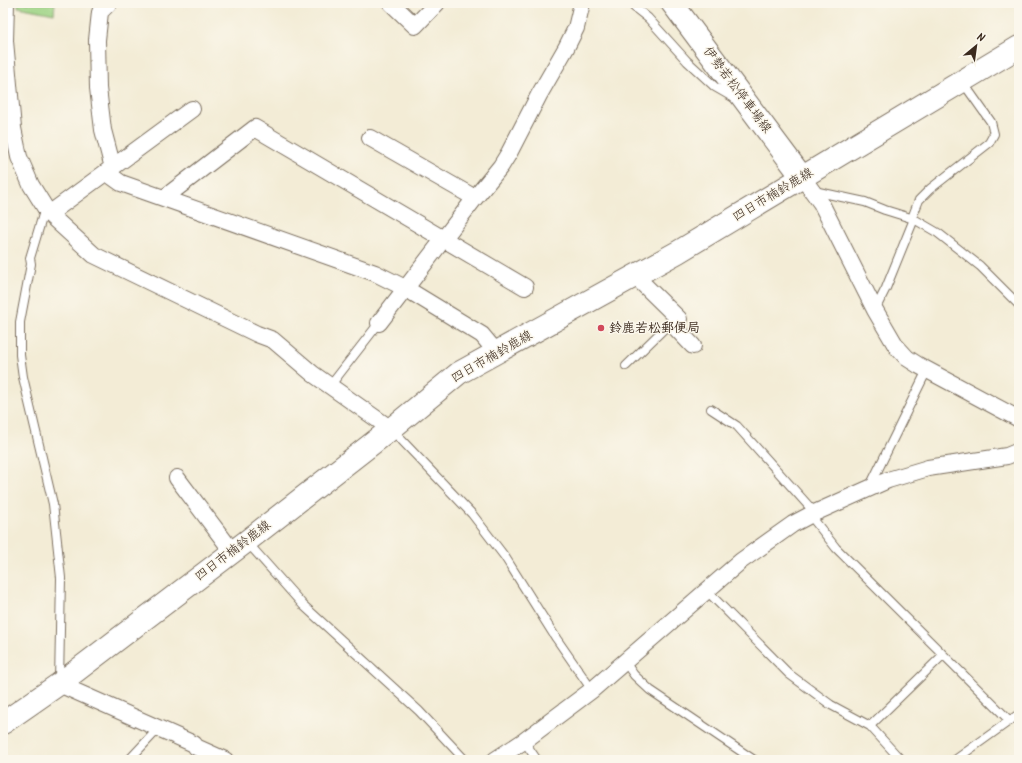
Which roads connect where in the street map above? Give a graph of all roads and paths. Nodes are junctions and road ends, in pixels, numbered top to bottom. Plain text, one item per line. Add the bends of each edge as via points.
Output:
1 (6, 3) edge
2 (109, 3) edge
3 (391, 3) edge
4 (437, 3) edge
5 (582, 3) edge
6 (632, 3) edge
7 (672, 3) edge
8 (1019, 46) edge
9 (962, 80) junction
10 (744, 100) junction
11 (192, 109) dead end
12 (8, 128) edge
13 (370, 138) dead end
14 (110, 171) junction
15 (807, 184) junction
16 (164, 198) junction
17 (475, 198) junction
18 (47, 211) junction
19 (913, 218) junction
20 (443, 239) junction
21 (636, 276) junction
22 (525, 287) dead end
23 (405, 288) junction
24 (1019, 305) edge
25 (875, 310) junction
26 (379, 323) joint
27 (673, 325) junction
28 (693, 346) dead end
29 (497, 353) junction
30 (626, 366) dead end
31 (927, 370) junction
32 (330, 386) junction
33 (711, 409) dead end
34 (1019, 419) edge
35 (391, 429) junction
36 (1019, 451) edge
37 (177, 478) dead end
38 (870, 488) junction
39 (813, 514) junction
40 (239, 546) junction
41 (707, 591) junction
42 (943, 654) junction
43 (625, 662) junction
44 (59, 684) junction
45 (592, 690) junction
46 (1019, 714) edge
47 (1010, 722) junction
48 (3, 723) edge
49 (870, 726) junction
50 (159, 728) junction
51 (524, 741) junction
52 (129, 760) edge
53 (225, 760) edge
54 (465, 760) edge
55 (495, 760) edge
56 (537, 760) edge
57 (754, 760) edge
58 (901, 760) edge
59 (955, 760) edge

1 - 12 street
2 - 14 street via 100,12 96,40 98,88
3 - 4 street via 414,26
5 - 17 street via 576,28 509,153
6 - 10 lane via 715,87 737,100
7 - 10 main road, 伊勢若松停車場線
8 - 9 main road, 四日市楠鈴鹿線
9 - 15 main road, 四日市楠鈴鹿線
9 - 19 lane via 991,122 994,134 989,143 930,189 920,200
10 - 15 main road, 伊勢若松停車場線
11 - 14 street
12 - 18 street via 31,185
13 - 17 street
14 - 16 street via 121,183
14 - 18 street
15 - 19 lane
15 - 21 main road, 四日市楠鈴鹿線
15 - 25 street via 821,203
16 - 20 street via 254,128
16 - 23 street via 376,273
17 - 20 street
18 - 32 street via 94,255 209,312 273,340
18 - 44 lane via 30,258 20,322 20,355 53,504 61,578
19 - 24 lane via 938,233 980,266
19 - 25 lane
20 - 22 street
20 - 23 street
21 - 27 street via 679,319
21 - 29 main road, 四日市楠鈴鹿線
23 - 26 street
23 - 29 street via 482,335
25 - 31 street via 896,346 907,358
26 - 32 lane
27 - 28 street
27 - 30 lane via 666,327
29 - 35 main road, 四日市楠鈴鹿線 via 459,373
31 - 34 street
31 - 38 lane
32 - 35 street
33 - 39 lane via 737,426
35 - 40 main road, 四日市楠鈴鹿線
35 - 45 lane via 472,514 505,557
36 - 38 street via 1007,456 928,468
37 - 40 street
38 - 39 street
39 - 41 street via 769,540
39 - 42 lane via 836,548
40 - 44 main road, 四日市楠鈴鹿線
40 - 54 lane via 419,710
41 - 43 street
41 - 49 lane via 789,674 831,704
42 - 47 lane
42 - 49 lane
43 - 45 street
43 - 57 lane via 650,690
44 - 48 main road, 四日市楠鈴鹿線
44 - 50 street
45 - 51 street
46 - 47 lane
47 - 59 lane
49 - 58 lane
50 - 52 lane
50 - 53 street
51 - 55 street
51 - 56 lane

